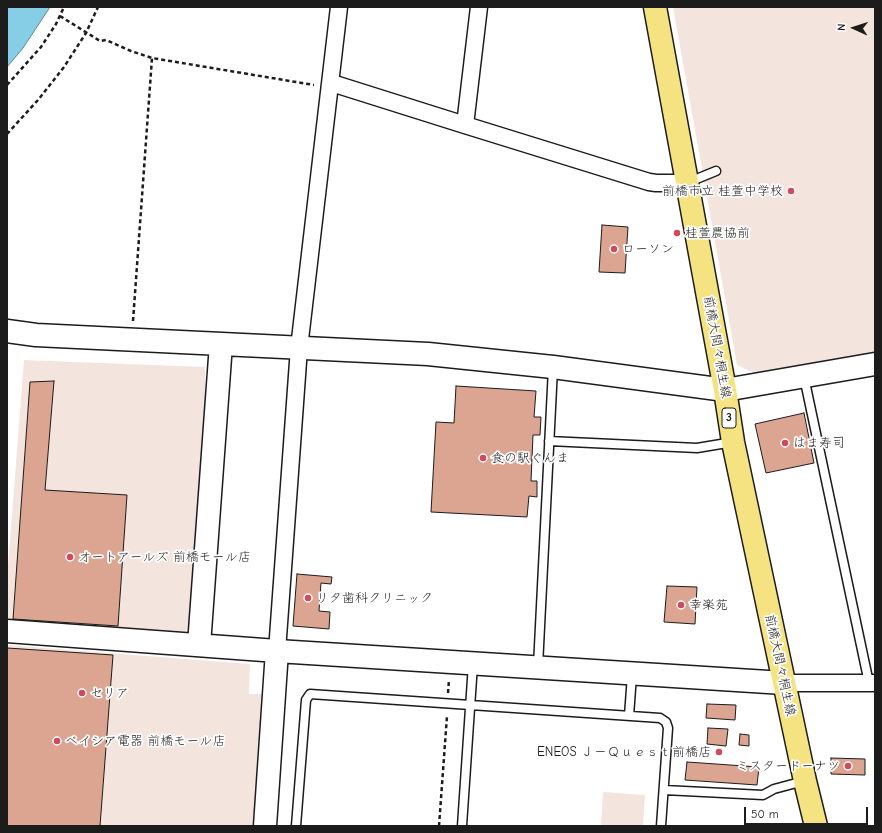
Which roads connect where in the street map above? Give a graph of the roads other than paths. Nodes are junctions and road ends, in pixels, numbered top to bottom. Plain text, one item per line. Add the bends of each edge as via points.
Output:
1 (339, 7) edge
2 (479, 7) edge
3 (655, 7) edge
4 (330, 84) junction
5 (464, 125) junction
6 (716, 171) dead end
7 (686, 183) junction
8 (7, 331) edge
9 (221, 344) junction
10 (299, 348) junction
11 (875, 364) edge
12 (553, 367) junction
13 (804, 376) junction
14 (725, 390) junction
15 (549, 441) junction
16 (733, 442) junction
17 (7, 631) edge
18 (199, 645) junction
19 (277, 651) junction
20 (473, 664) junction
21 (538, 668) junction
22 (632, 674) junction
23 (784, 683) junction
24 (872, 683) edge
25 (470, 705) junction
26 (630, 716) junction
27 (805, 781) junction
28 (664, 790) junction
29 (268, 826) edge
30 (296, 826) edge
31 (462, 826) edge
32 (661, 826) edge
33 (816, 826) edge

1 - 4 street
2 - 5 street
3 - 7 main road, 前橋大間々桐生線 / 3
4 - 5 street
4 - 10 street
5 - 7 street via 649,182
6 - 7 lane
7 - 14 main road, 前橋大間々桐生線 / 3
8 - 9 street via 36,335
9 - 10 street
9 - 18 street
10 - 12 street via 428,354
10 - 19 street
11 - 13 street
12 - 14 street
12 - 15 lane
13 - 14 street
13 - 24 lane
14 - 16 main road, 前橋大間々桐生線 / 3
15 - 16 lane via 697,448
15 - 21 lane
16 - 23 main road, 前橋大間々桐生線 / 3
17 - 18 street
18 - 19 street
19 - 20 street
19 - 29 street
20 - 21 street
20 - 25 lane
21 - 22 street
22 - 23 street
22 - 26 lane
23 - 24 street
23 - 27 main road, 前橋大間々桐生線 / 3
25 - 26 lane
25 - 30 lane via 310,694 306,700
25 - 31 lane
26 - 28 lane via 660,718 666,722 668,736
27 - 28 lane via 774,789 763,795
27 - 33 main road, 前橋大間々桐生線 / 3
28 - 32 lane

